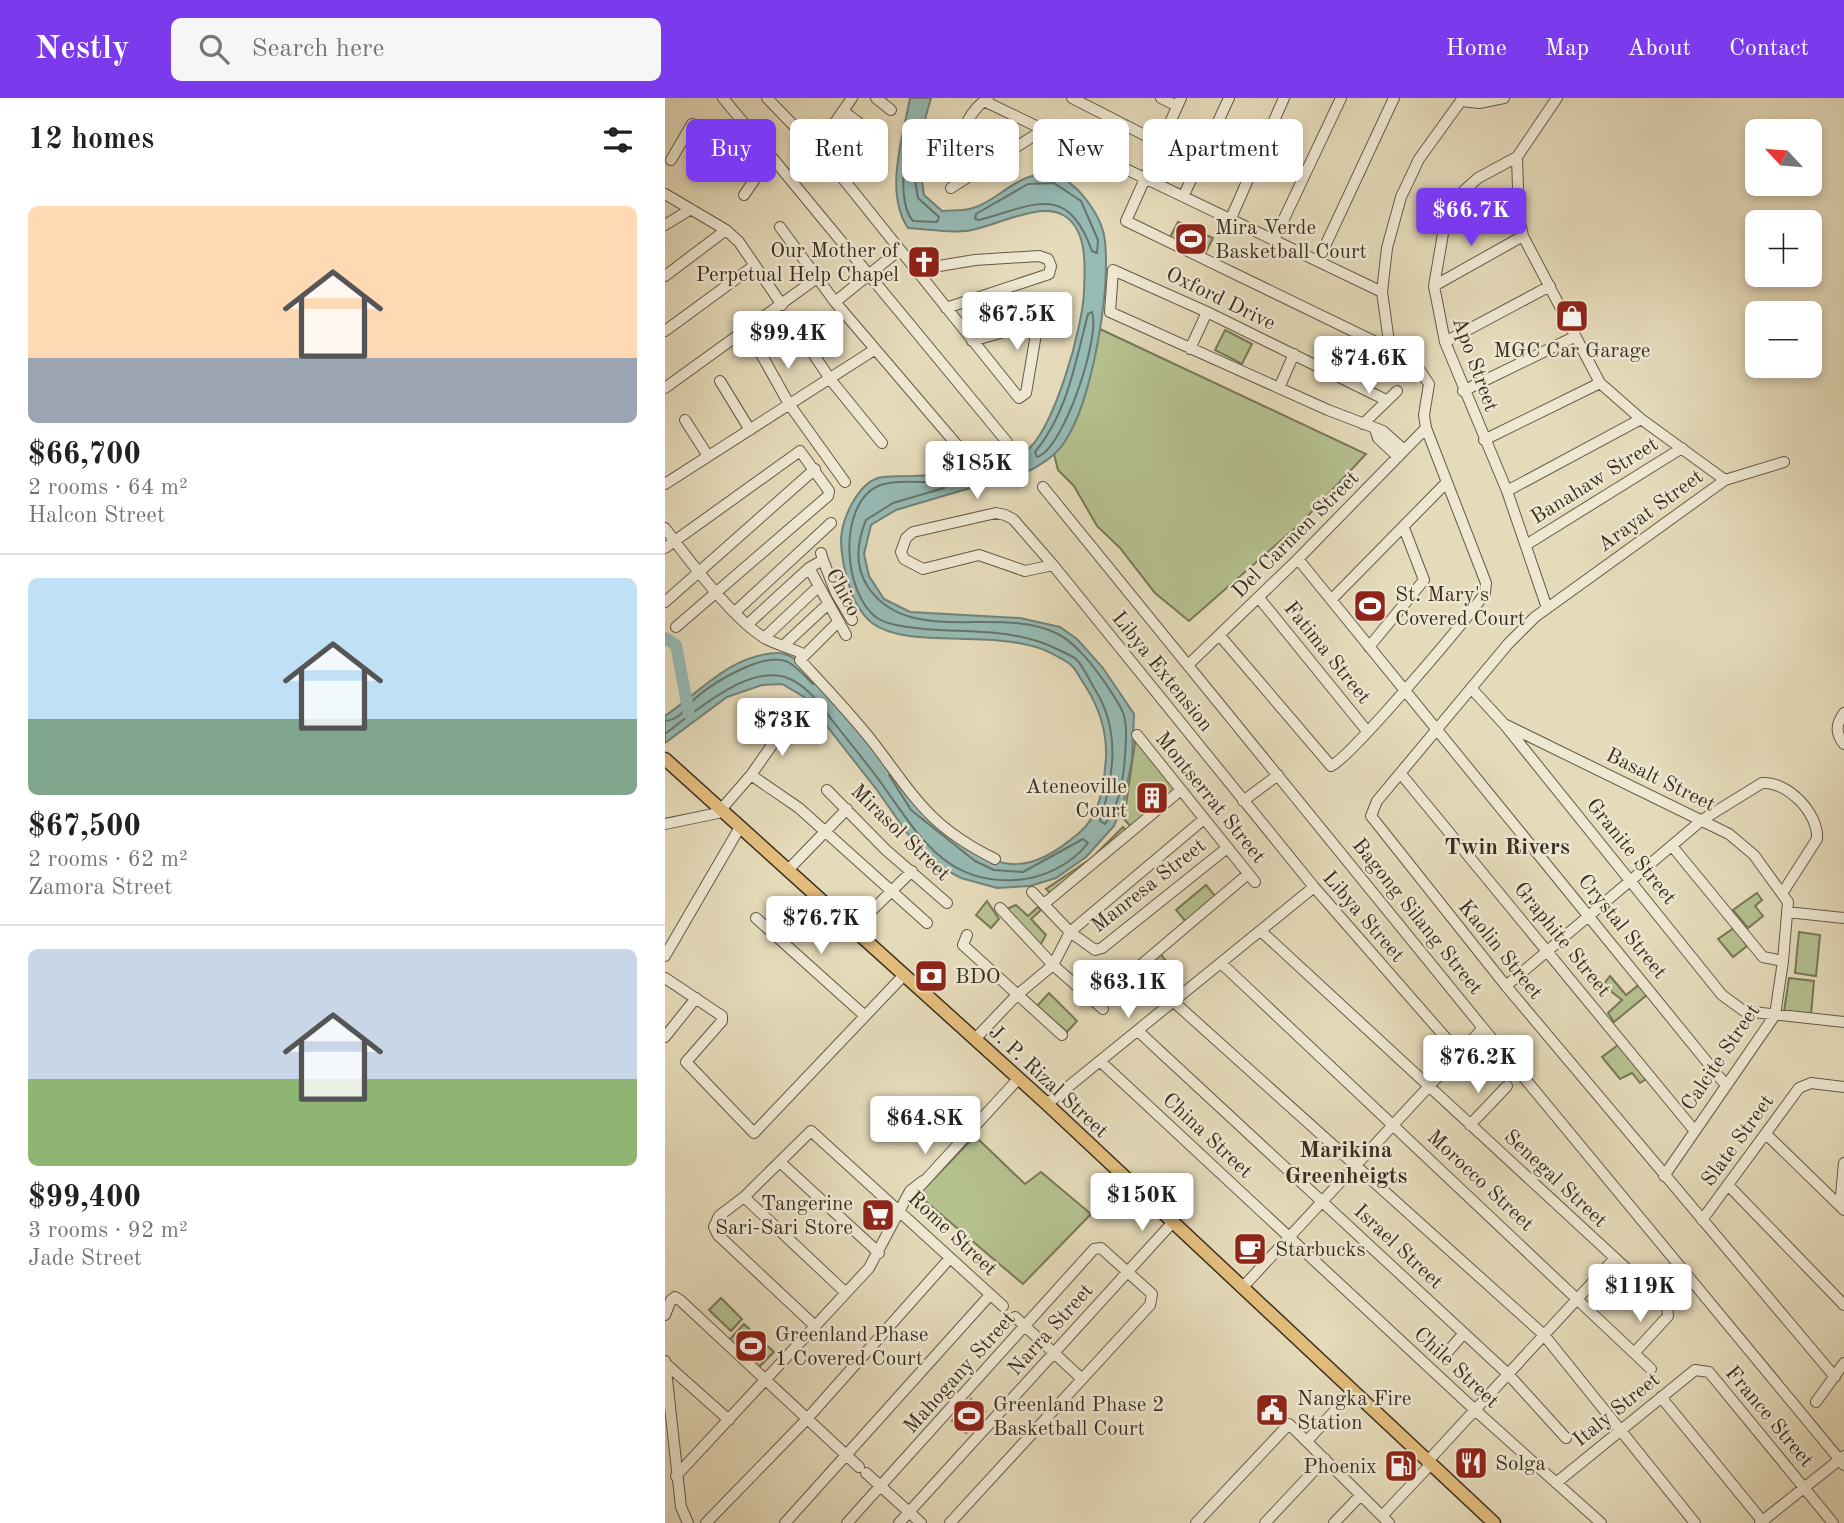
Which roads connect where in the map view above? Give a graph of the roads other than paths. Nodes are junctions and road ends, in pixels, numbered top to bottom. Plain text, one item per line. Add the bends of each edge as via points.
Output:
1 (723, 98) edge
2 (767, 98) edge
3 (852, 98) edge
4 (876, 98) edge
5 (1072, 98) edge
6 (1161, 98) edge
7 (1229, 98) edge
8 (1341, 98) edge
9 (1394, 98) edge
10 (1504, 98) edge
11 (1557, 98) edge
12 (986, 99) edge
13 (1282, 99) edge
14 (1462, 99) edge
15 (1179, 102) edge
16 (891, 110) dead end
17 (843, 111) junction
18 (837, 119) edge
19 (854, 119) edge
20 (969, 119) edge
21 (1171, 119) edge
22 (790, 122) edge
23 (1033, 125) edge
24 (1143, 134) edge
25 (1517, 157) junction
26 (671, 160) dead end
27 (1129, 170) edge
28 (1143, 177) joint
29 (845, 182) edge
30 (959, 182) edge
31 (1154, 182) edge
32 (951, 188) dead end
33 (665, 194) edge
34 (744, 195) dead end
35 (1184, 195) junction
36 (691, 209) junction
37 (1231, 218) junction
38 (665, 225) edge
39 (780, 227) dead end
40 (726, 230) junction
41 (1523, 236) junction
42 (1275, 240) junction
43 (898, 251) junction
44 (1318, 261) junction
45 (755, 265) junction
46 (915, 270) junction
47 (665, 276) edge
48 (869, 276) junction
49 (817, 278) junction
50 (1434, 286) junction
51 (1550, 286) junction
52 (1383, 292) junction
53 (835, 302) junction
54 (782, 305) junction
55 (946, 309) junction
56 (1207, 312) junction
57 (1049, 319) dead end
58 (1038, 322) junction
59 (795, 326) dead end
60 (665, 331) edge
61 (1574, 337) junction
62 (972, 341) junction
63 (1445, 342) junction
64 (874, 349) junction
65 (1190, 349) junction
66 (1390, 349) junction
67 (760, 352) dead end
68 (1294, 354) junction
69 (830, 379) junction
70 (720, 381) dead end
71 (1600, 383) junction
72 (665, 388) edge
73 (1279, 388) junction
74 (1397, 391) dead end
75 (1463, 391) junction
76 (1386, 400) junction
77 (789, 404) junction
78 (1641, 419) junction
79 (685, 420) dead end
80 (1363, 424) junction
81 (1426, 428) junction
82 (750, 430) junction
83 (1484, 440) junction
84 (1007, 442) dead end
85 (882, 443) dead end
86 (1682, 447) junction
87 (964, 452) dead end
88 (1401, 454) junction
89 (708, 456) junction
90 (1784, 463) dead end
91 (815, 469) junction
92 (1725, 480) junction
93 (666, 481) edge
94 (845, 482) dead end
95 (1446, 483) junction
96 (1044, 486) dead end
97 (1507, 491) junction
98 (831, 523) dead end
99 (665, 528) edge
100 (1404, 528) junction
101 (674, 540) junction
102 (1526, 545) junction
103 (665, 548) edge
104 (1298, 559) junction
105 (1053, 565) junction
106 (809, 568) junction
107 (699, 572) junction
108 (819, 586) junction
109 (718, 593) junction
110 (1259, 598) junction
111 (1331, 600) junction
112 (665, 602) edge
113 (828, 604) junction
114 (1547, 608) junction
115 (736, 611) junction
116 (852, 620) dead end
117 (838, 622) junction
118 (748, 624) junction
119 (676, 627) dead end
120 (846, 635) dead end
121 (1221, 636) junction
122 (764, 638) junction
123 (784, 645) junction
124 (1369, 647) junction
125 (803, 654) junction
126 (1188, 665) junction
127 (1471, 688) junction
128 (1403, 689) junction
129 (1844, 713) edge
130 (789, 722) dead end
131 (1504, 724) junction
132 (1436, 729) junction
133 (1367, 731) junction
134 (1137, 735) dead end
135 (1844, 744) edge
136 (665, 759) edge
137 (1401, 774) junction
138 (751, 775) junction
139 (1278, 775) junction
140 (827, 790) dead end
141 (1181, 790) junction
142 (1243, 801) junction
143 (847, 809) junction
144 (721, 810) junction
145 (1204, 819) junction
146 (1702, 820) junction
147 (665, 824) edge
148 (740, 827) junction
149 (826, 832) junction
150 (1672, 846) junction
151 (1227, 848) junction
152 (995, 859) dead end
153 (788, 870) junction
154 (912, 871) junction
155 (1631, 880) junction
156 (1314, 887) junction
157 (890, 891) junction
158 (1032, 892) dead end
159 (1783, 892) junction
160 (947, 903) dead end
161 (1044, 904) junction
162 (1000, 908) dead end
163 (1787, 912) junction
164 (1590, 915) junction
165 (756, 918) dead end
166 (1844, 918) edge
167 (927, 923) dead end
168 (853, 929) junction
169 (1070, 932) junction
170 (1262, 932) junction
171 (967, 935) dead end
172 (1549, 950) junction
173 (665, 956) edge
174 (1783, 961) junction
175 (1221, 964) junction
176 (1053, 965) junction
177 (904, 975) junction
178 (665, 978) edge
179 (1506, 986) junction
180 (1016, 996) junction
181 (697, 998) junction
182 (1174, 1002) junction
183 (1775, 1015) junction
184 (866, 1016) junction
185 (1844, 1022) edge
186 (1483, 1028) junction
187 (1138, 1031) junction
188 (1062, 1035) dead end
189 (665, 1037) edge
190 (975, 1038) junction
191 (1459, 1053) junction
192 (1101, 1062) junction
193 (1019, 1078) junction
194 (1725, 1084) junction
195 (1429, 1086) junction
196 (1507, 1086) dead end
197 (1844, 1087) edge
198 (1047, 1104) junction
199 (1393, 1124) junction
200 (1470, 1125) junction
201 (1694, 1130) junction
202 (1766, 1134) junction
203 (780, 1162) junction
204 (1844, 1163) edge
205 (1356, 1165) junction
206 (1664, 1176) junction
207 (1728, 1185) junction
208 (744, 1197) junction
209 (1322, 1201) junction
210 (1842, 1208) edge
211 (901, 1210) junction
212 (1702, 1220) junction
213 (1173, 1222) junction
214 (1289, 1237) junction
215 (879, 1253) junction
216 (950, 1258) junction
217 (1615, 1258) junction
218 (1127, 1273) junction
219 (1242, 1288) junction
220 (846, 1293) junction
221 (990, 1295) junction
222 (1579, 1297) junction
223 (1844, 1305) edge
224 (1003, 1306) dead end
225 (665, 1315) edge
226 (1015, 1317) dead end
227 (815, 1326) junction
228 (1025, 1327) junction
229 (1464, 1333) junction
230 (1544, 1335) junction
231 (1635, 1352) junction
232 (1053, 1353) junction
233 (1445, 1355) dead end
234 (665, 1362) edge
235 (1844, 1363) edge
236 (1651, 1368) dead end
237 (1701, 1369) joint
238 (1509, 1374) junction
239 (1835, 1377) junction
240 (1081, 1378) junction
241 (765, 1381) junction
242 (1352, 1392) junction
243 (1661, 1397) junction
244 (1816, 1402) dead end
245 (1475, 1410) junction
246 (729, 1420) junction
247 (806, 1420) junction
248 (1621, 1431) junction
249 (1566, 1438) dead end
250 (1307, 1441) junction
251 (845, 1455) junction
252 (1325, 1459) junction
253 (1843, 1461) edge
254 (1428, 1464) junction
255 (676, 1476) junction
256 (1556, 1483) junction
257 (880, 1486) junction
258 (1805, 1488) junction
259 (1360, 1496) junction
260 (909, 1512) junction
261 (1385, 1520) edge
262 (1762, 1522) edge
263 (688, 1523) edge
264 (706, 1523) edge
265 (785, 1523) edge
266 (847, 1523) edge
267 (899, 1523) edge
268 (921, 1523) edge
269 (950, 1523) edge
270 (1196, 1523) edge
271 (1265, 1523) edge
272 (1334, 1523) edge
273 (1494, 1523) edge
274 (1601, 1523) edge
275 (1695, 1523) edge
276 (1833, 1523) edge

1 - 48 street
2 - 22 street
3 - 17 street
4 - 16 street
5 - 24 street
6 - 15 street
7 - 35 street
8 - 42 street
9 - 44 street
10 - 14 street via 1479,103
11 - 25 street
12 - 20 street
12 - 23 street
13 - 37 street
14 - 52 street via 1405,186 1387,248
15 - 21 street
17 - 18 street
17 - 19 street
25 - 41 street
25 - 50 street, Apo Street via 1478,178 1457,197 1445,222
26 - 34 street via 692,124 754,173 755,180
27 - 28 street
28 - 66 street via 1125,218 1128,222
29 - 43 street
30 - 32 street
31 - 35 street
33 - 36 street
35 - 37 street
36 - 38 street
36 - 40 street
37 - 42 street
39 - 49 street
40 - 45 street
40 - 47 street
41 - 50 street
41 - 51 street
42 - 44 street
43 - 46 street
43 - 48 street
44 - 52 street
45 - 54 street
45 - 60 street
46 - 55 street
46 - 55 street via 975,260 1048,259 1049,274
48 - 53 street
48 - 84 street
49 - 53 street
49 - 54 street
50 - 63 street, Apo Street
51 - 61 street
51 - 63 street
52 - 66 street
53 - 64 street
54 - 72 street
55 - 62 street
56 - 65 street
56 - 65 street, Oxford Drive via 1114,269 1110,312
56 - 68 street, Oxford Drive
57 - 58 street
58 - 62 street
58 - 62 street via 1026,393 1019,398
59 - 69 street
61 - 71 street
61 - 75 street
63 - 75 street, Apo Street
64 - 69 street
64 - 87 street
65 - 73 street
66 - 81 street via 1413,360 1425,376 1429,391 1423,415
67 - 77 street
68 - 73 street
68 - 76 street, Oxford Drive
69 - 77 street
69 - 85 street
70 - 82 street
71 - 78 street
71 - 83 street
73 - 80 street
74 - 76 street
75 - 83 street, Apo Street
76 - 80 street
77 - 82 street
77 - 94 street
78 - 86 street
78 - 97 street
79 - 89 street
80 - 88 street via 1375,429 1378,438
81 - 88 street, Del Carmen Street
81 - 95 street
82 - 89 street
83 - 97 street, Apo Street
86 - 92 street
86 - 102 street, Banahaw Street
88 - 104 street, Del Carmen Street
89 - 93 street
90 - 92 street, Arayat Street
91 - 101 street via 802,451
91 - 107 street
91 - 109 street via 828,496
92 - 114 street, Arayat Street
95 - 100 street
95 - 128 street via 1486,589
96 - 126 street, Bagong Silang Street
97 - 102 street, Apo Street
98 - 115 street
99 - 101 street
100 - 111 street
100 - 124 street via 1424,580
101 - 103 street
101 - 107 street
102 - 114 street, Apo Street
104 - 110 street, Del Carmen Street
104 - 111 street, Crystal Street
105 - 105 street, Libya Extension via 1013,519 996,513 913,532 901,552 904,559 923,569 979,555 1025,570
105 - 142 street, Libya Extension
106 - 108 street, Chico
106 - 116 street via 822,556
106 - 118 street
107 - 109 street
107 - 112 street
108 - 113 street, Chico
108 - 122 street
109 - 115 street
109 - 119 street
110 - 121 street, Del Carmen Street
110 - 133 street, Fatima Street
111 - 124 street, Crystal Street
113 - 117 street, Chico
113 - 123 street
114 - 127 street, Kaolin Street
115 - 118 street
117 - 120 street, Chico
117 - 125 street
118 - 122 street
121 - 126 street, Del Carmen Street
121 - 133 street via 1331,766
122 - 123 street
123 - 125 street
124 - 128 street, Crystal Street
125 - 152 street via 801,662 841,703 910,796 954,836
126 - 139 street, Bagong Silang Street
127 - 131 street, Granite Street
127 - 132 street, Kaolin Street
128 - 132 street, Crystal Street
128 - 133 street
129 - 135 street via 1837,734
130 - 138 street
131 - 146 street, Basalt Street
131 - 155 street, Granite Street
132 - 137 street, Kaolin Street
132 - 164 street, Crystal Street
134 - 141 street, Montserrat Street
136 - 144 main road, J. P. Rizal Street
137 - 172 street, Graphite Street
137 - 179 street, Kaolin Street via 1373,807 1372,821
138 - 144 street
138 - 149 street
139 - 142 street
139 - 186 street, Bagong Silang Street
140 - 143 street, Mirasol Street
141 - 145 street, Montserrat Street
141 - 161 street
142 - 156 street, Libya Street
143 - 149 street
143 - 154 street, Mirasol Street
144 - 147 street via 712,816
144 - 148 main road, J. P. Rizal Street
145 - 151 street, Montserrat Street
145 - 169 street
146 - 150 street
146 - 159 street, Basalt Street via 1729,834 1753,855
146 - 159 street via 1762,783 1771,782 1788,791 1818,829 1817,839
148 - 153 main road, J. P. Rizal Street
148 - 173 street
149 - 153 street
149 - 157 street
150 - 155 street
150 - 174 street via 1763,957
151 - 169 street, Manresa Street via 1103,948 1087,947
151 - 176 street, Montserrat Street via 1252,878 1100,1006
153 - 168 main road, J. P. Rizal Street
154 - 157 street
154 - 160 street, Mirasol Street
155 - 164 street
155 - 183 street, Granite Street via 1721,995 1744,1011
156 - 170 street
156 - 191 street, Libya Street
157 - 167 street
157 - 168 street
158 - 161 street, Manresa Street
159 - 163 street, Calcite Street
161 - 169 street, Manresa Street
162 - 176 street
163 - 166 street
163 - 174 street, Calcite Street
164 - 172 street
164 - 194 street, Crystal Street
165 - 184 street
168 - 177 main road, J. P. Rizal Street
169 - 176 street
170 - 175 street
170 - 195 street, Senegal Street
171 - 180 street via 963,945
172 - 179 street
172 - 201 street, Graphite Street
174 - 183 street, Calcite Street
175 - 182 street
175 - 199 street, Morocco Street
176 - 180 street
177 - 184 street
177 - 190 main road, J. P. Rizal Street
178 - 181 street
179 - 206 street, Kaolin Street
180 - 188 street
180 - 190 street
181 - 184 street via 721,1015 722,1021 686,1062 754,1133
181 - 189 street
182 - 187 street
182 - 205 street
183 - 185 street, Granite Street
183 - 194 street, Calcite Street
186 - 191 street
186 - 253 street, Bagong Silang Street
187 - 192 street
187 - 209 street, Israel Street
190 - 193 main road, J. P. Rizal Street
191 - 195 street
192 - 198 street
192 - 214 street, China Street
193 - 198 main road, J. P. Rizal Street
193 - 211 street via 917,1184
194 - 201 street, Calcite Street
195 - 199 street
195 - 200 street, Senegal Street
196 - 200 street
197 - 202 street, Slate Street via 1805,1083
198 - 213 main road, J. P. Rizal Street
199 - 205 street
199 - 222 street, Morocco Street
200 - 217 street, Senegal Street
201 - 206 street, Calcite Street
202 - 207 street, Slate Street
202 - 210 street
203 - 208 street
203 - 211 street, Rome Street via 814,1132
203 - 215 street
204 - 210 street
205 - 209 street
205 - 230 street
206 - 212 street, Kaolin Street
207 - 212 street, Slate Street
207 - 223 street
208 - 220 street
208 - 227 street via 719,1216 714,1227 718,1235
209 - 214 street
209 - 229 street, Israel Street
211 - 215 street
211 - 216 street, Rome Street
212 - 239 street, Kaolin Street
213 - 218 street, Narra Street
213 - 219 main road, J. P. Rizal Street
214 - 219 street
214 - 245 street, Chile Street
215 - 220 street
216 - 221 street, Rome Street
216 - 247 street
217 - 222 street
217 - 231 street, Senegal Street via 1669,1310
218 - 228 street, Mahogany Street via 1099,1247
218 - 232 street, Narra Street
218 - 240 street via 1153,1299
219 - 242 main road, J. P. Rizal Street
220 - 227 street
221 - 224 street, Rome Street
221 - 251 street
222 - 230 street
222 - 231 street, Morocco Street
225 - 241 street via 675,1297
226 - 228 street
227 - 241 street
228 - 232 street
228 - 257 street, Mahogany Street
229 - 233 street
229 - 238 street, Israel Street
230 - 238 street
230 - 248 street
231 - 236 street, Morocco Street
232 - 240 street
232 - 260 street, Narra Street
234 - 246 street
234 - 255 street
235 - 239 street
237 - 243 street, Italy Street
237 - 258 street, France Street via 1709,1372
238 - 245 street
238 - 249 street, Israel Street
239 - 244 street
240 - 269 street
241 - 246 street
241 - 247 street
242 - 250 street
242 - 254 main road, J. P. Rizal Street
243 - 248 street, Italy Street
243 - 262 street
245 - 254 street
245 - 256 street, Chile Street
246 - 255 street
247 - 251 street
247 - 264 street
248 - 256 street, Italy Street
248 - 275 street
250 - 252 street
250 - 270 street via 1289,1424
251 - 257 street
251 - 265 street
252 - 259 street
252 - 271 street
253 - 258 street
254 - 261 street
254 - 273 main road, J. P. Rizal Street
255 - 263 street
256 - 274 street, Chile Street
257 - 260 street
257 - 266 street, Mahogany Street
258 - 262 street
258 - 276 street, France Street
259 - 261 street
259 - 272 street
260 - 267 street, Narra Street
260 - 268 street

